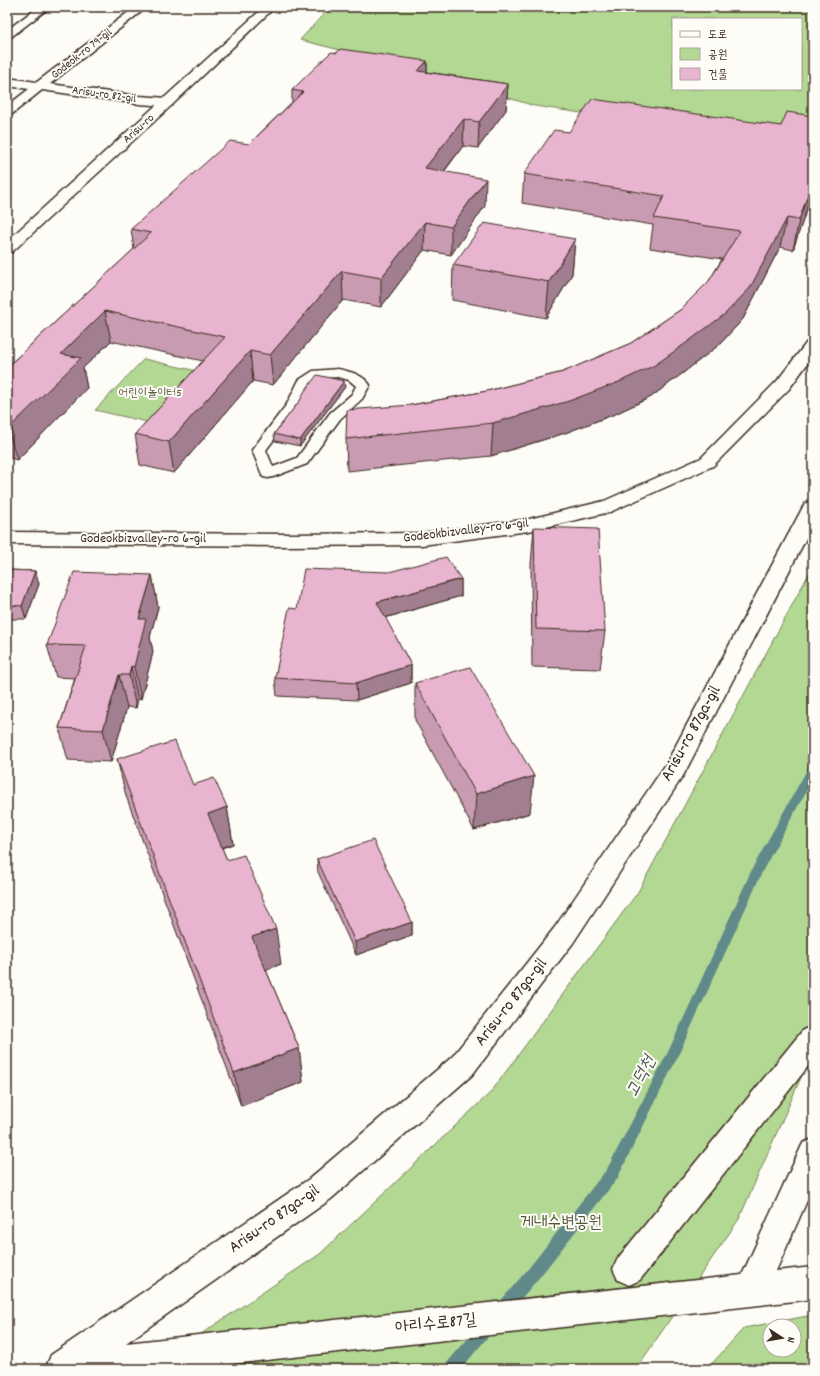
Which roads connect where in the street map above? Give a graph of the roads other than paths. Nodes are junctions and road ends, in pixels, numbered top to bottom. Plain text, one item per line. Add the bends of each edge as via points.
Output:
1 (45, 7) edge
2 (142, 7) edge
3 (270, 7) edge
4 (7, 35) edge
5 (7, 82) edge
6 (40, 86) junction
7 (168, 102) junction
8 (7, 112) edge
9 (7, 249) edge
10 (813, 345) edge
11 (268, 474) joint
12 (813, 507) edge
13 (7, 538) edge
14 (813, 1039) edge
15 (813, 1153) edge
16 (629, 1269) dead end
17 (813, 1283) edge
18 (752, 1290) junction
19 (58, 1368) edge

1 - 4 street
2 - 6 street, Godeok-ro 79-gil
3 - 7 street, Arisu-ro
5 - 6 street, Arisu-ro 82-gil
6 - 7 street, Arisu-ro 82-gil
6 - 8 street
7 - 9 street, Arisu-ro
10 - 13 street, Godeokbizvalley-ro 6-gil via 783,385 707,462 610,506 529,525 422,539
11 - 11 lane via 302,461 335,416 357,396 363,385 354,377 338,373 318,374 304,383 293,405 259,450
12 - 19 street, Arisu-ro 87ga-gil via 675,770 564,935 462,1066 320,1189
14 - 16 street
15 - 18 street
17 - 18 street, 아리수로87길
18 - 19 street, 아리수로87길

